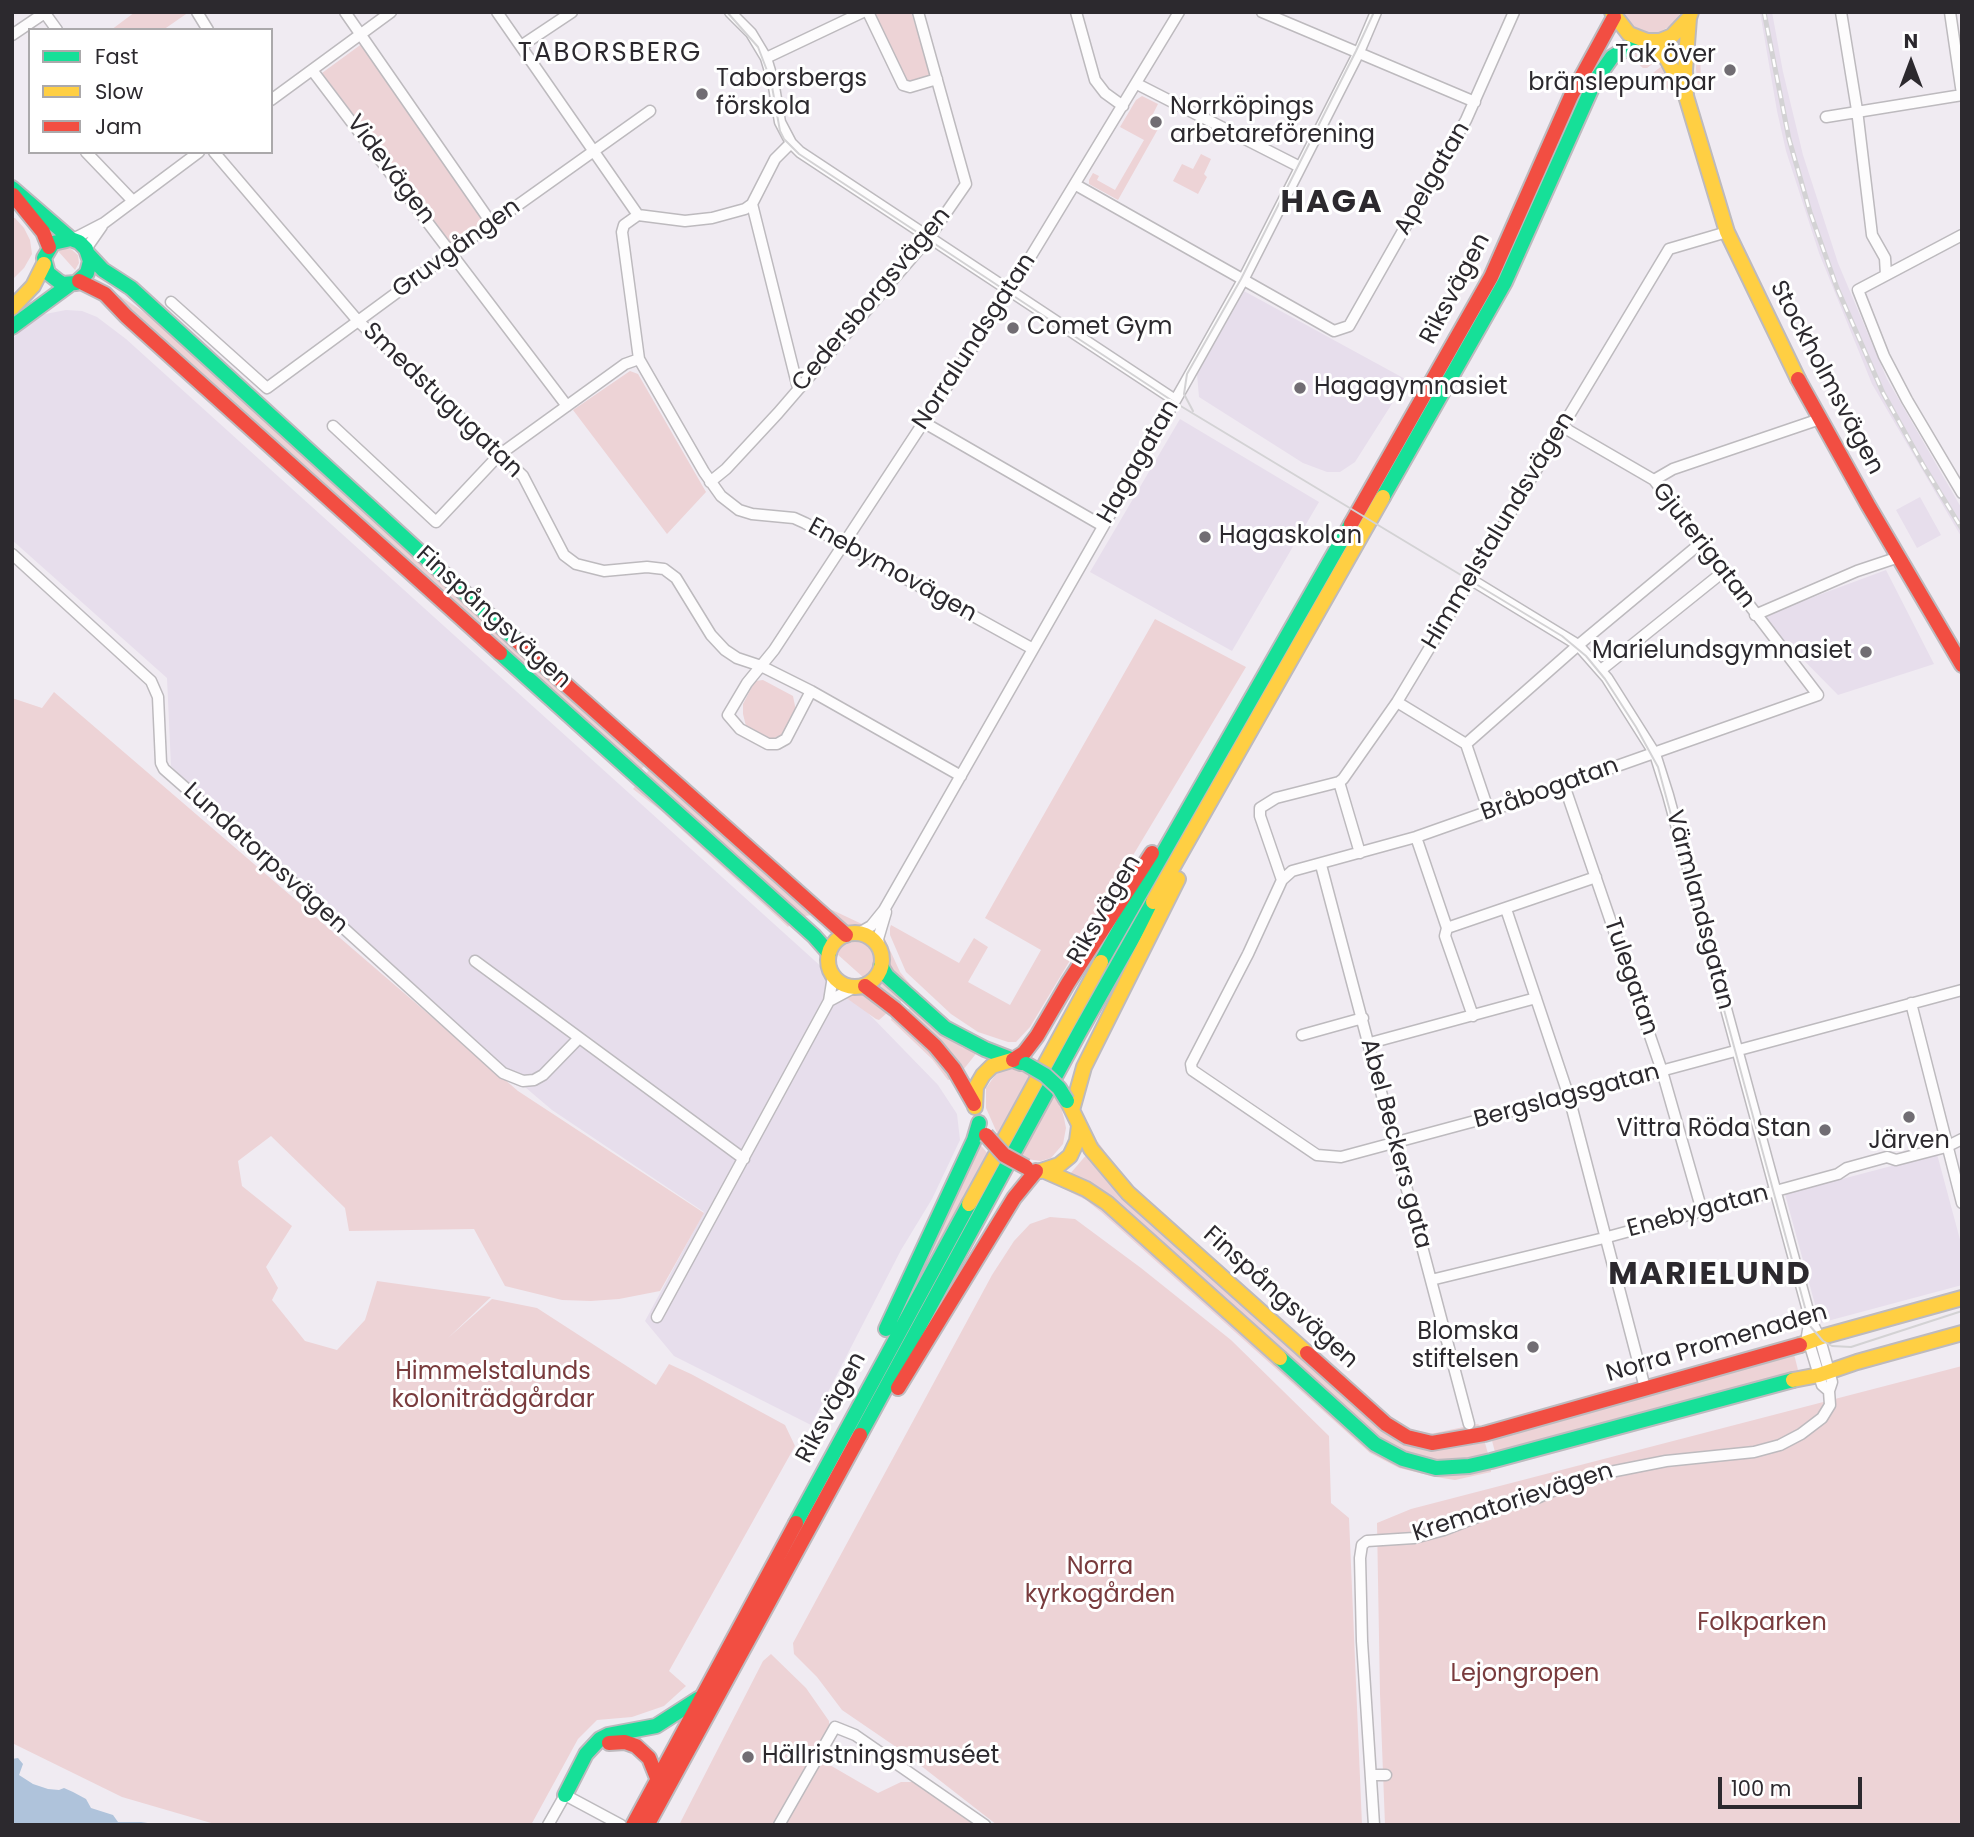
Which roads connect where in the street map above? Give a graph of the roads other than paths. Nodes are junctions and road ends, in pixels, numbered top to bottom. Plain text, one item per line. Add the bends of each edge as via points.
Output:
1 (45, 12) edge
2 (197, 12) edge
3 (345, 12) edge
4 (391, 12) edge
5 (497, 12) edge
6 (572, 12) edge
7 (730, 12) edge
8 (866, 12) edge
9 (918, 12) edge
10 (1076, 12) edge
11 (1179, 12) edge
12 (1262, 12) edge
13 (1376, 12) edge
14 (1514, 12) edge
15 (1841, 12) edge
16 (1950, 12) edge
17 (1613, 15) edge
18 (1690, 15) edge
19 (56, 28) edge
20 (207, 28) edge
21 (360, 34) junction
22 (12, 36) edge
23 (1644, 41) junction
24 (521, 46) junction
25 (1359, 52) junction
26 (766, 58) junction
27 (312, 70) junction
28 (937, 79) junction
29 (1137, 84) junction
30 (1962, 94) edge
31 (1686, 96) junction
32 (273, 99) edge
33 (1475, 103) junction
34 (1123, 106) junction
35 (1857, 110) junction
36 (650, 111) dead end
37 (1826, 117) dead end
38 (791, 143) junction
39 (593, 151) junction
40 (88, 154) edge
41 (196, 154) edge
42 (216, 154) edge
43 (1300, 167) junction
44 (1076, 185) junction
45 (12, 188) edge
46 (12, 194) edge
47 (132, 200) junction
48 (752, 204) junction
49 (638, 215) junction
50 (104, 223) junction
51 (492, 224) junction
52 (1727, 232) junction
53 (1962, 235) edge
54 (929, 238) junction
55 (72, 239) junction
56 (49, 247) junction
57 (452, 251) junction
58 (88, 257) junction
59 (44, 264) junction
60 (1886, 275) junction
61 (1243, 280) junction
62 (69, 283) junction
63 (1010, 291) junction
64 (172, 302) dead end
65 (16, 317) edge
66 (358, 321) junction
67 (639, 359) junction
68 (798, 388) junction
69 (1175, 400) junction
70 (567, 406) junction
71 (1820, 419) junction
72 (923, 422) junction
73 (333, 426) dead end
74 (1561, 426) junction
75 (499, 455) junction
76 (1654, 480) junction
77 (710, 482) junction
78 (1962, 492) edge
79 (1103, 526) junction
80 (1702, 542) junction
81 (844, 545) junction
82 (12, 554) edge
83 (1899, 557) junction
84 (1723, 572) junction
85 (1470, 579) junction
86 (1755, 615) junction
87 (1578, 645) junction
88 (1033, 649) junction
89 (1962, 665) edge
90 (761, 666) junction
91 (1601, 670) junction
92 (811, 691) junction
93 (1818, 695) joint
94 (1397, 702) junction
95 (1466, 744) junction
96 (1655, 754) junction
97 (961, 775) junction
98 (1339, 782) junction
99 (1564, 785) junction
100 (1194, 800) junction
101 (1489, 812) junction
102 (1202, 815) junction
103 (1416, 837) junction
104 (1360, 853) junction
105 (1321, 864) junction
106 (1596, 877) junction
107 (1282, 880) junction
108 (888, 904) junction
109 (1506, 909) junction
110 (1447, 928) junction
111 (852, 934) junction
112 (829, 953) junction
113 (881, 960) junction
114 (475, 961) dead end
115 (833, 976) junction
116 (860, 986) junction
117 (1962, 990) edge
118 (1536, 998) junction
119 (829, 1001) junction
120 (1912, 1003) junction
121 (1473, 1016) junction
122 (1363, 1018) junction
123 (1302, 1035) dead end
124 (579, 1038) junction
125 (1370, 1043) junction
126 (1737, 1051) junction
127 (1020, 1062) junction
128 (1661, 1071) junction
129 (1569, 1097) junction
130 (974, 1104) junction
131 (1070, 1105) junction
132 (1079, 1126) junction
133 (982, 1129) junction
134 (1962, 1139) edge
135 (1396, 1143) junction
136 (1946, 1147) junction
137 (744, 1159) junction
138 (1036, 1170) junction
139 (1775, 1191) junction
140 (1962, 1203) edge
141 (1702, 1211) junction
142 (1604, 1238) junction
143 (1431, 1280) junction
144 (1962, 1298) edge
145 (657, 1317) dead end
146 (1962, 1333) edge
147 (1814, 1341) junction
148 (1823, 1370) junction
149 (1646, 1388) junction
150 (1469, 1424) dead end
151 (1484, 1434) joint
152 (838, 1475) junction
153 (811, 1494) junction
154 (701, 1697) junction
155 (586, 1754) junction
156 (1371, 1775) junction
157 (1386, 1775) dead end
158 (657, 1779) junction
159 (565, 1795) junction
160 (649, 1808) junction
161 (548, 1825) edge
162 (621, 1825) edge
163 (633, 1825) edge
164 (648, 1825) edge
165 (779, 1825) edge
166 (985, 1825) edge
167 (1374, 1825) edge

1 - 19 street
1 - 22 street
2 - 20 street
3 - 21 street
4 - 21 street
5 - 24 street
6 - 24 street
7 - 26 street via 751,33
8 - 26 street
8 - 28 street via 903,85
9 - 28 street, Cedersborgsvägen
10 - 34 street via 1096,80
11 - 29 street, Norralundsgatan
12 - 25 street
13 - 25 street, Hagagatan
14 - 33 street, Apelgatan
15 - 35 street
16 - 30 street
17 - 23 main road, Stockholmsvägen via 1629,34
17 - 100 main road, Riksvägen via 1571,96 1491,277
18 - 23 main road, Riksvägen via 1672,36
18 - 31 main road, Stockholmsvägen
21 - 27 street
21 - 51 street
23 - 31 main road, Stockholmsvägen via 1667,60
23 - 102 main road, Riksvägen via 1612,57 1595,80 1505,282
24 - 39 street
25 - 33 street
25 - 43 street, Hagagatan
26 - 38 street via 780,122
27 - 32 street
27 - 57 street, Videvägen
28 - 54 street, Cedersborgsvägen via 966,184
29 - 34 street, Norralundsgatan
29 - 43 street
30 - 35 street
31 - 52 main road, Stockholmsvägen
33 - 61 street, Apelgatan via 1349,326 1334,331
34 - 44 street, Norralundsgatan
35 - 37 street
35 - 60 street via 1872,235 1885,258
36 - 39 street, Gruvgången
38 - 48 street via 775,159
38 - 54 street
39 - 49 street
39 - 51 street, Gruvgången
40 - 47 street
41 - 47 street
42 - 66 street, Smedstugugatan
43 - 61 street, Hagagatan
44 - 61 street
44 - 63 street, Norralundsgatan
45 - 55 main road, Finspångsvägen
46 - 56 main road
47 - 50 street
48 - 49 street via 728,215 699,220
48 - 68 street
49 - 67 street, Enebymovägen via 622,232
50 - 55 street
50 - 58 street
51 - 57 street, Gruvgången
52 - 71 main road, Stockholmsvägen
52 - 74 street, Himmelstalundsvägen via 1669,249
53 - 60 street
54 - 63 street
54 - 68 street, Cedersborgsvägen
55 - 56 main road via 58,240
55 - 58 main road, Finspångsvägen
56 - 59 main road
57 - 66 street, Gruvgången
57 - 70 street, Videvägen
58 - 62 main road
58 - 111 main road, Finspångsvägen via 99,277 165,321 820,914
59 - 62 main road, Finspångsvägen via 48,273
59 - 65 main road
60 - 78 street via 1858,290 1884,356
61 - 69 street, Hagagatan
62 - 65 main road via 42,293
62 - 112 main road, Finspångsvägen via 90,284 105,294
63 - 69 street
63 - 72 street, Norralundsgatan
64 - 66 street, Gruvgången via 267,388
66 - 75 street, Smedstugugatan
67 - 70 street
67 - 77 street, Enebymovägen
68 - 77 street, Cedersborgsvägen
69 - 79 street, Hagagatan
70 - 75 street
71 - 76 street via 1673,469
71 - 83 main road, Stockholmsvägen
72 - 79 street
72 - 81 street, Norralundsgatan
73 - 75 street via 436,522
74 - 76 street, Gjuterigatan
74 - 85 street, Himmelstalundsvägen
75 - 90 street, Smedstugugatan via 523,476 564,555 576,564 604,571 664,569 676,578 725,650
76 - 80 street, Gjuterigatan
77 - 81 street, Enebymovägen via 739,510 794,518
79 - 88 street, Hagagatan
80 - 84 street, Gjuterigatan
80 - 87 street
81 - 88 street, Enebymovägen
81 - 90 street, Norralundsgatan
82 - 124 street, Lundatorpsvägen via 151,681 158,697 164,769 503,1073 534,1080
83 - 86 street
83 - 89 main road, Stockholmsvägen
84 - 86 street, Gjuterigatan
84 - 91 street
85 - 87 street, Värmlandsgatan
85 - 94 street, Himmelstalundsvägen
86 - 93 street, Gjuterigatan
87 - 91 street, Värmlandsgatan
87 - 95 street
88 - 97 street, Hagagatan
90 - 92 street, Smedstugugatan
90 - 92 street, Norralundsgatan via 728,715 740,729 768,744 786,739
91 - 96 street, Värmlandsgatan
92 - 97 street, Smedstugugatan
93 - 96 street, Bråbogatan
94 - 95 street
94 - 98 street, Himmelstalundsvägen
95 - 101 street
96 - 99 street, Bråbogatan
96 - 126 street, Värmlandsgatan
97 - 108 street, Hagagatan
98 - 104 street
98 - 107 street via 1266,802 1260,808
99 - 101 street, Bråbogatan
99 - 106 street, Tulegatan
100 - 127 main road via 1132,881
100 - 153 main road, Riksvägen via 1064,1028
101 - 103 street, Bråbogatan
102 - 131 main road via 1168,903 1084,1067
102 - 152 main road, Riksvägen
103 - 104 street, Bråbogatan
103 - 110 street
104 - 105 street, Bråbogatan
105 - 107 street, Bråbogatan via 1292,872
105 - 122 street, Abel Beckers gata
106 - 109 street
106 - 128 street, Tulegatan
107 - 135 street, Bergslagsgatan via 1192,1070 1317,1155 1341,1157
108 - 111 street, Hagagatan via 871,926
108 - 113 street, Hagagatan via 878,939
109 - 110 street
109 - 118 street
110 - 121 street via 1445,936
111 - 112 main road via 840,937
111 - 113 main road via 874,942
112 - 115 main road via 827,962
113 - 116 main road via 878,973
113 - 127 main road via 887,976 945,1028
114 - 124 street
115 - 116 main road via 839,984
115 - 119 street
116 - 119 street
116 - 130 main road via 895,1009 936,1046
117 - 120 street, Bergslagsgatan
118 - 121 street
118 - 129 street
119 - 137 street
120 - 126 street, Bergslagsgatan
120 - 136 street
121 - 125 street
122 - 123 street
122 - 125 street, Abel Beckers gata
124 - 137 street
125 - 135 street, Abel Beckers gata
126 - 128 street, Bergslagsgatan
126 - 139 street, Värmlandsgatan
127 - 130 main road via 992,1066 976,1087
127 - 131 main road, bridge via 1045,1075
128 - 129 street, Bergslagsgatan
128 - 141 street, Tulegatan
129 - 135 street, Bergslagsgatan
129 - 142 street
130 - 133 main road
131 - 132 main road
132 - 138 main road via 1070,1156 1059,1165
132 - 151 main road, Finspångsvägen via 1106,1169 1128,1193 1386,1424 1407,1437 1433,1443
133 - 138 main road, bridge via 1004,1155
133 - 153 main road
134 - 136 street, Enebygatan
135 - 143 street, Abel Beckers gata
136 - 139 street, Enebygatan via 1896,1160 1887,1157
136 - 140 street
137 - 145 street
138 - 148 main road, Finspångsvägen via 1086,1189 1107,1203 1376,1444 1403,1460 1436,1468 1479,1464
138 - 152 main road
139 - 141 street, Enebygatan
139 - 147 street, Värmlandsgatan
141 - 142 street, Enebygatan
142 - 143 street, Enebygatan
142 - 149 street
143 - 150 street, Abel Beckers gata
144 - 147 main road, Norra Promenaden
146 - 148 main road
147 - 148 street, Värmlandsgatan
147 - 149 main road, Norra Promenaden
148 - 156 street, Krematorievägen via 1822,1385 1829,1391 1830,1405 1822,1418 1780,1445 1600,1474 1444,1530 1362,1545 1362,1641
149 - 151 main road, Norra Promenaden
152 - 160 main road, Riksvägen
153 - 154 main road, Riksvägen
154 - 155 main road via 656,1726 608,1735
154 - 158 main road, Riksvägen
155 - 158 main road via 605,1744 625,1742 649,1758
155 - 159 main road
156 - 157 street
156 - 167 street, Krematorievägen
158 - 160 main road, Riksvägen
159 - 161 street
159 - 162 street
160 - 163 main road, Riksvägen
160 - 164 main road, Riksvägen
165 - 166 street via 835,1727 855,1735

